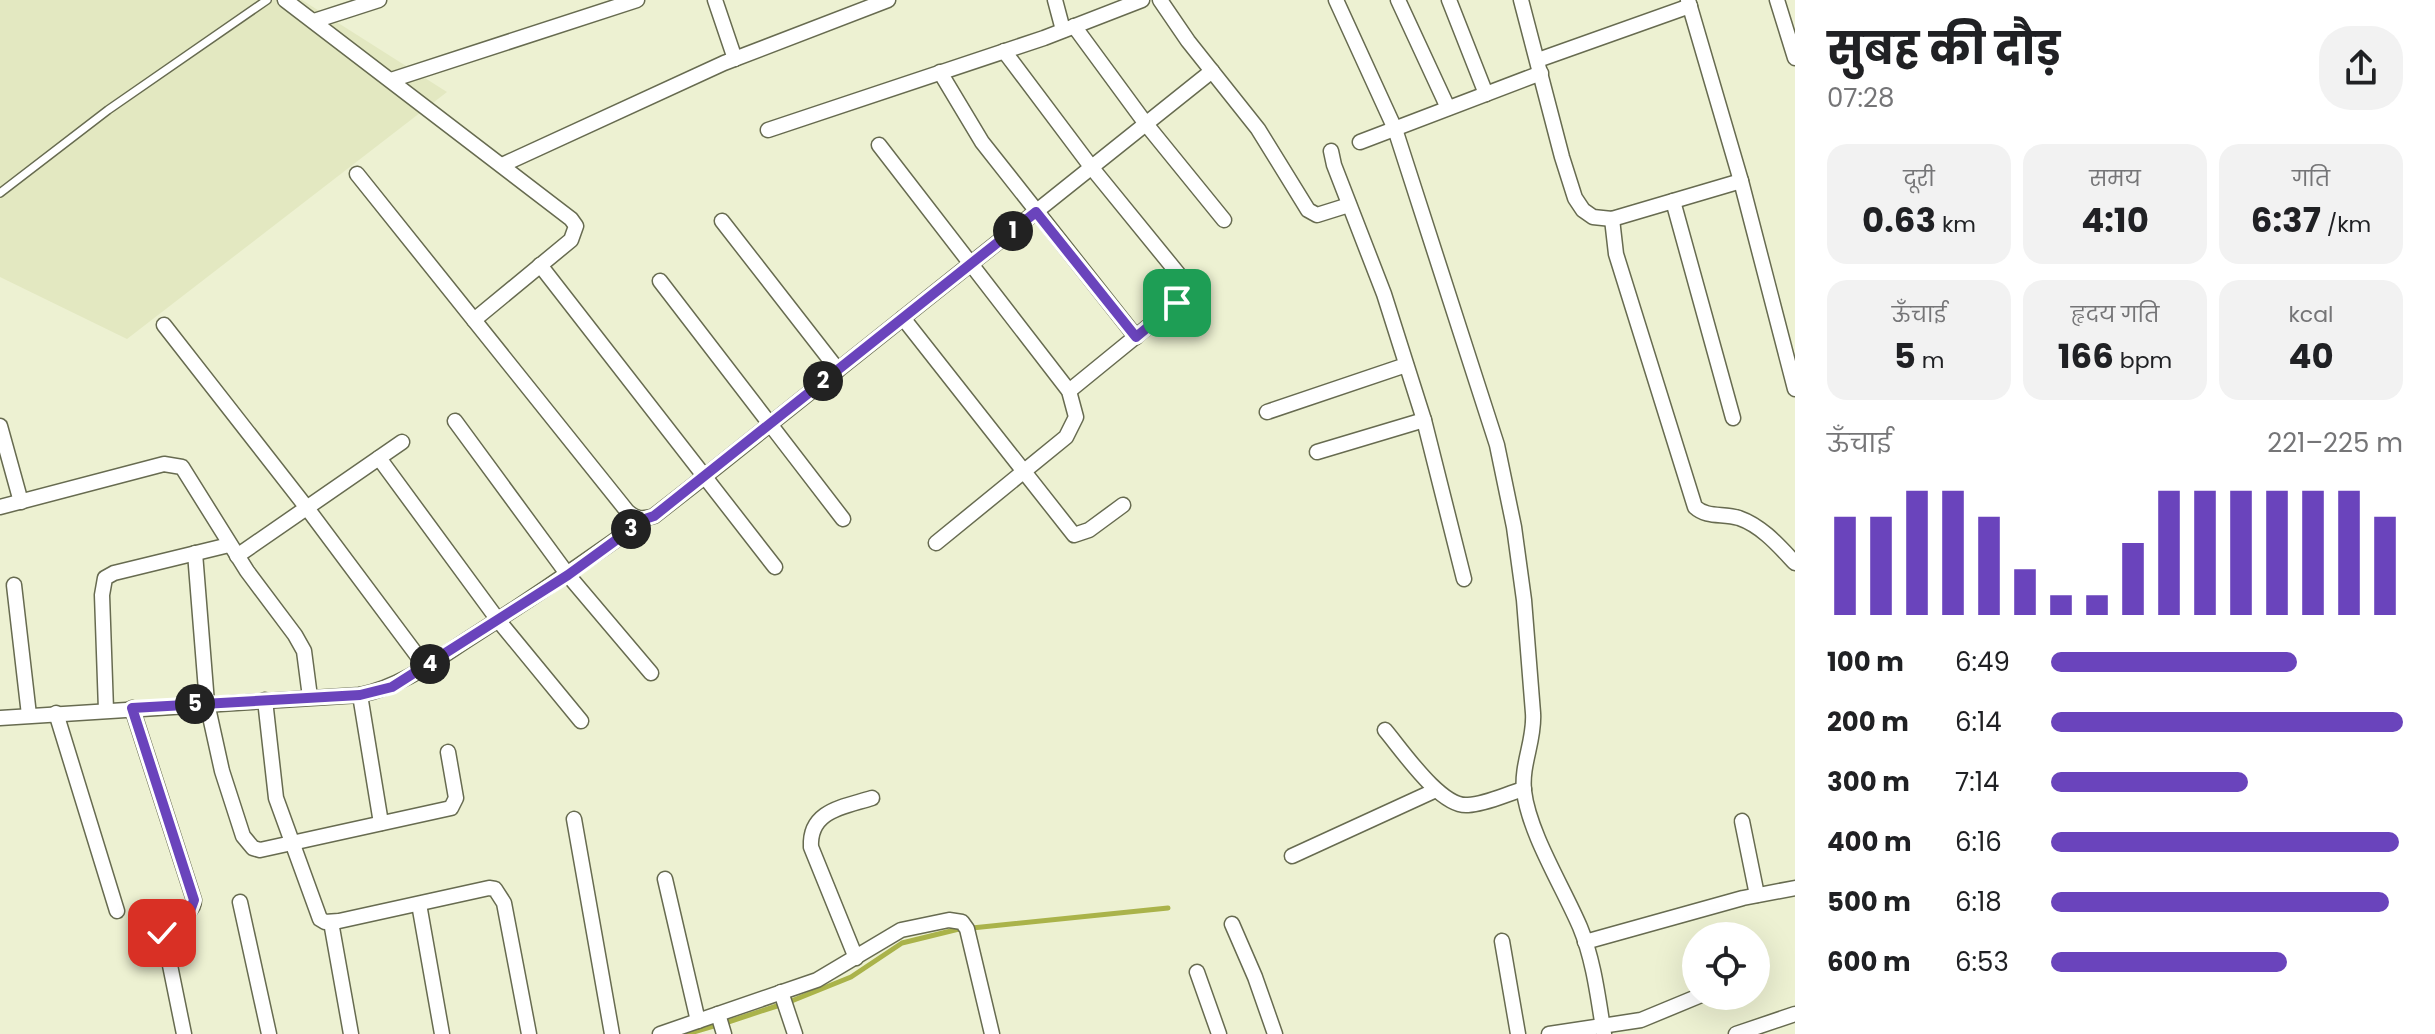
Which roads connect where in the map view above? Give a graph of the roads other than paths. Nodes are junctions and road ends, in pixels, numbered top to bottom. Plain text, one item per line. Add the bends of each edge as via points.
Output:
1 (267, 0) edge
2 (285, 0) edge
3 (379, 0) edge
4 (637, 0) edge
5 (715, 0) edge
6 (888, 0) edge
7 (1055, 0) edge
8 (1142, 0) edge
9 (1160, 0) edge
10 (1336, 0) edge
11 (1398, 0) edge
12 (1449, 0) edge
13 (1521, 0) edge
14 (1777, 0) edge
15 (1689, 3) edge
16 (314, 21) junction
17 (1068, 28) junction
18 (1004, 51) junction
19 (1795, 58) edge
20 (735, 59) junction
21 (1539, 67) junction
22 (1212, 71) junction
23 (940, 72) junction
24 (391, 80) junction
25 (1486, 94) junction
26 (1448, 108) junction
27 (1146, 124) junction
28 (1395, 129) junction
29 (768, 130) dead end
30 (1360, 142) dead end
31 (879, 145) dead end
32 (1331, 151) dead end
33 (502, 165) junction
34 (1092, 168) junction
35 (357, 174) dead end
36 (1741, 181) junction
37 (0, 193) edge
38 (1673, 201) junction
39 (1349, 205) junction
40 (1036, 212) junction
41 (1612, 219) junction
42 (1224, 220) dead end
43 (722, 221) dead end
44 (972, 264) junction
45 (540, 265) junction
46 (660, 281) dead end
47 (903, 318) junction
48 (474, 320) junction
49 (164, 325) dead end
50 (1136, 337) junction
51 (1406, 365) junction
52 (838, 370) junction
53 (1795, 389) edge
54 (1069, 391) junction
55 (1267, 412) dead end
56 (1733, 418) dead end
57 (1424, 420) junction
58 (455, 421) dead end
59 (771, 423) junction
60 (0, 426) edge
61 (402, 442) dead end
62 (1317, 452) dead end
63 (379, 458) junction
64 (1024, 473) junction
65 (704, 477) junction
66 (21, 502) junction
67 (1123, 505) dead end
68 (0, 507) edge
69 (307, 508) junction
70 (645, 519) junction
71 (843, 519) dead end
72 (936, 543) dead end
73 (233, 550) junction
74 (195, 553) junction
75 (1795, 563) edge
76 (775, 567) dead end
77 (568, 575) junction
78 (1464, 579) dead end
79 (14, 585) dead end
80 (498, 620) junction
81 (425, 666) junction
82 (651, 673) dead end
83 (360, 695) junction
84 (310, 697) junction
85 (265, 700) junction
86 (207, 703) junction
87 (132, 708) junction
88 (106, 710) junction
89 (56, 713) junction
90 (29, 715) junction
91 (0, 718) edge
92 (581, 721) dead end
93 (1385, 730) dead end
94 (448, 752) dead end
95 (1524, 789) junction
96 (1436, 790) junction
97 (872, 798) dead end
98 (574, 819) dead end
99 (1742, 821) dead end
100 (381, 823) junction
101 (291, 843) junction
102 (1292, 856) dead end
103 (665, 879) dead end
104 (1795, 888) edge
105 (1757, 895) junction
106 (240, 902) dead end
107 (419, 904) junction
108 (117, 911) dead end
109 (331, 922) junction
110 (1232, 924) dead end
111 (1502, 941) dead end
112 (1585, 942) junction
113 (856, 958) junction
114 (1197, 972) dead end
115 (781, 992) junction
116 (1682, 1003) edge
117 (718, 1014) junction
118 (1795, 1014) edge
119 (698, 1021) junction
120 (1604, 1030) edge
121 (184, 1034) edge
122 (269, 1034) edge
123 (351, 1034) edge
124 (442, 1034) edge
125 (529, 1034) edge
126 (612, 1034) edge
127 (660, 1034) edge
128 (724, 1034) edge
129 (795, 1034) edge
130 (992, 1034) edge
131 (1219, 1034) edge
132 (1275, 1034) edge
133 (1518, 1034) edge
134 (1549, 1034) edge
135 (1736, 1034) edge

1 - 37 lane
2 - 16 street
3 - 16 street
4 - 24 street
5 - 20 street
6 - 20 street
7 - 17 street
8 - 17 street
9 - 22 street
10 - 28 street
11 - 26 street
12 - 25 street
13 - 21 street
14 - 19 street
15 - 21 street
15 - 36 street
16 - 24 street
17 - 18 street
17 - 27 street
18 - 23 street
18 - 34 street
20 - 33 street
21 - 25 street
21 - 41 street via 1575,198 1593,217
22 - 27 street
22 - 39 street via 1258,129 1308,210 1326,214
23 - 29 street
23 - 40 street via 982,142
24 - 33 street
25 - 26 street
26 - 28 street
27 - 34 street
27 - 42 street
28 - 30 street
28 - 95 street via 1508,491 1534,727 1524,763
31 - 44 street
32 - 39 street
33 - 45 street via 576,226 571,240
34 - 40 street
34 - 50 street via 1184,285 1177,303
35 - 48 street
36 - 38 street
36 - 53 street
38 - 41 street
38 - 56 street
39 - 51 street
40 - 44 street
40 - 50 street
41 - 75 street via 1616,254 1695,507 1753,525
43 - 52 street
44 - 47 street
44 - 54 street
45 - 48 street
45 - 65 street
46 - 59 street
47 - 52 street
47 - 64 street
48 - 70 street via 627,511
49 - 69 street
50 - 54 street
51 - 55 street
51 - 57 street
52 - 59 street
54 - 64 street via 1074,426
57 - 62 street
57 - 78 street
58 - 77 street
59 - 65 street
59 - 71 street
60 - 66 street
61 - 63 street
63 - 69 street
63 - 80 street
64 - 67 street via 1074,535
64 - 72 street
65 - 70 street
65 - 76 street
66 - 68 street
66 - 73 street via 174,465 188,475
69 - 73 street
69 - 81 street
70 - 77 street
73 - 74 street
73 - 84 street via 304,651
74 - 86 street
74 - 88 street via 114,573 102,583
77 - 80 street
77 - 82 street
79 - 90 street
80 - 81 street
80 - 92 street
81 - 83 street via 392,687
83 - 84 street
83 - 100 street
84 - 85 street
85 - 86 street
85 - 101 street via 276,798
86 - 87 street
86 - 101 street via 222,771 247,844 260,850
87 - 88 street
87 - 121 street via 194,900 190,911 162,926
88 - 89 street
89 - 90 street
89 - 108 street
90 - 91 street
93 - 96 street
94 - 100 street via 456,798 451,808
95 - 96 street via 1466,806
95 - 112 street via 1534,826
96 - 102 street
97 - 113 street via 819,818 811,836
98 - 126 street
99 - 105 street
100 - 101 street
101 - 109 street via 316,913
103 - 119 street
104 - 105 street
105 - 112 street
106 - 122 street
107 - 109 street
107 - 124 street
107 - 125 street via 495,889 504,903
109 - 123 street
110 - 132 street
111 - 133 street
112 - 120 street
113 - 115 street
113 - 130 street via 901,930 962,922
114 - 131 street
115 - 117 street
115 - 129 street
116 - 120 street
117 - 119 street
117 - 128 street
118 - 135 street
119 - 127 street
120 - 134 street

